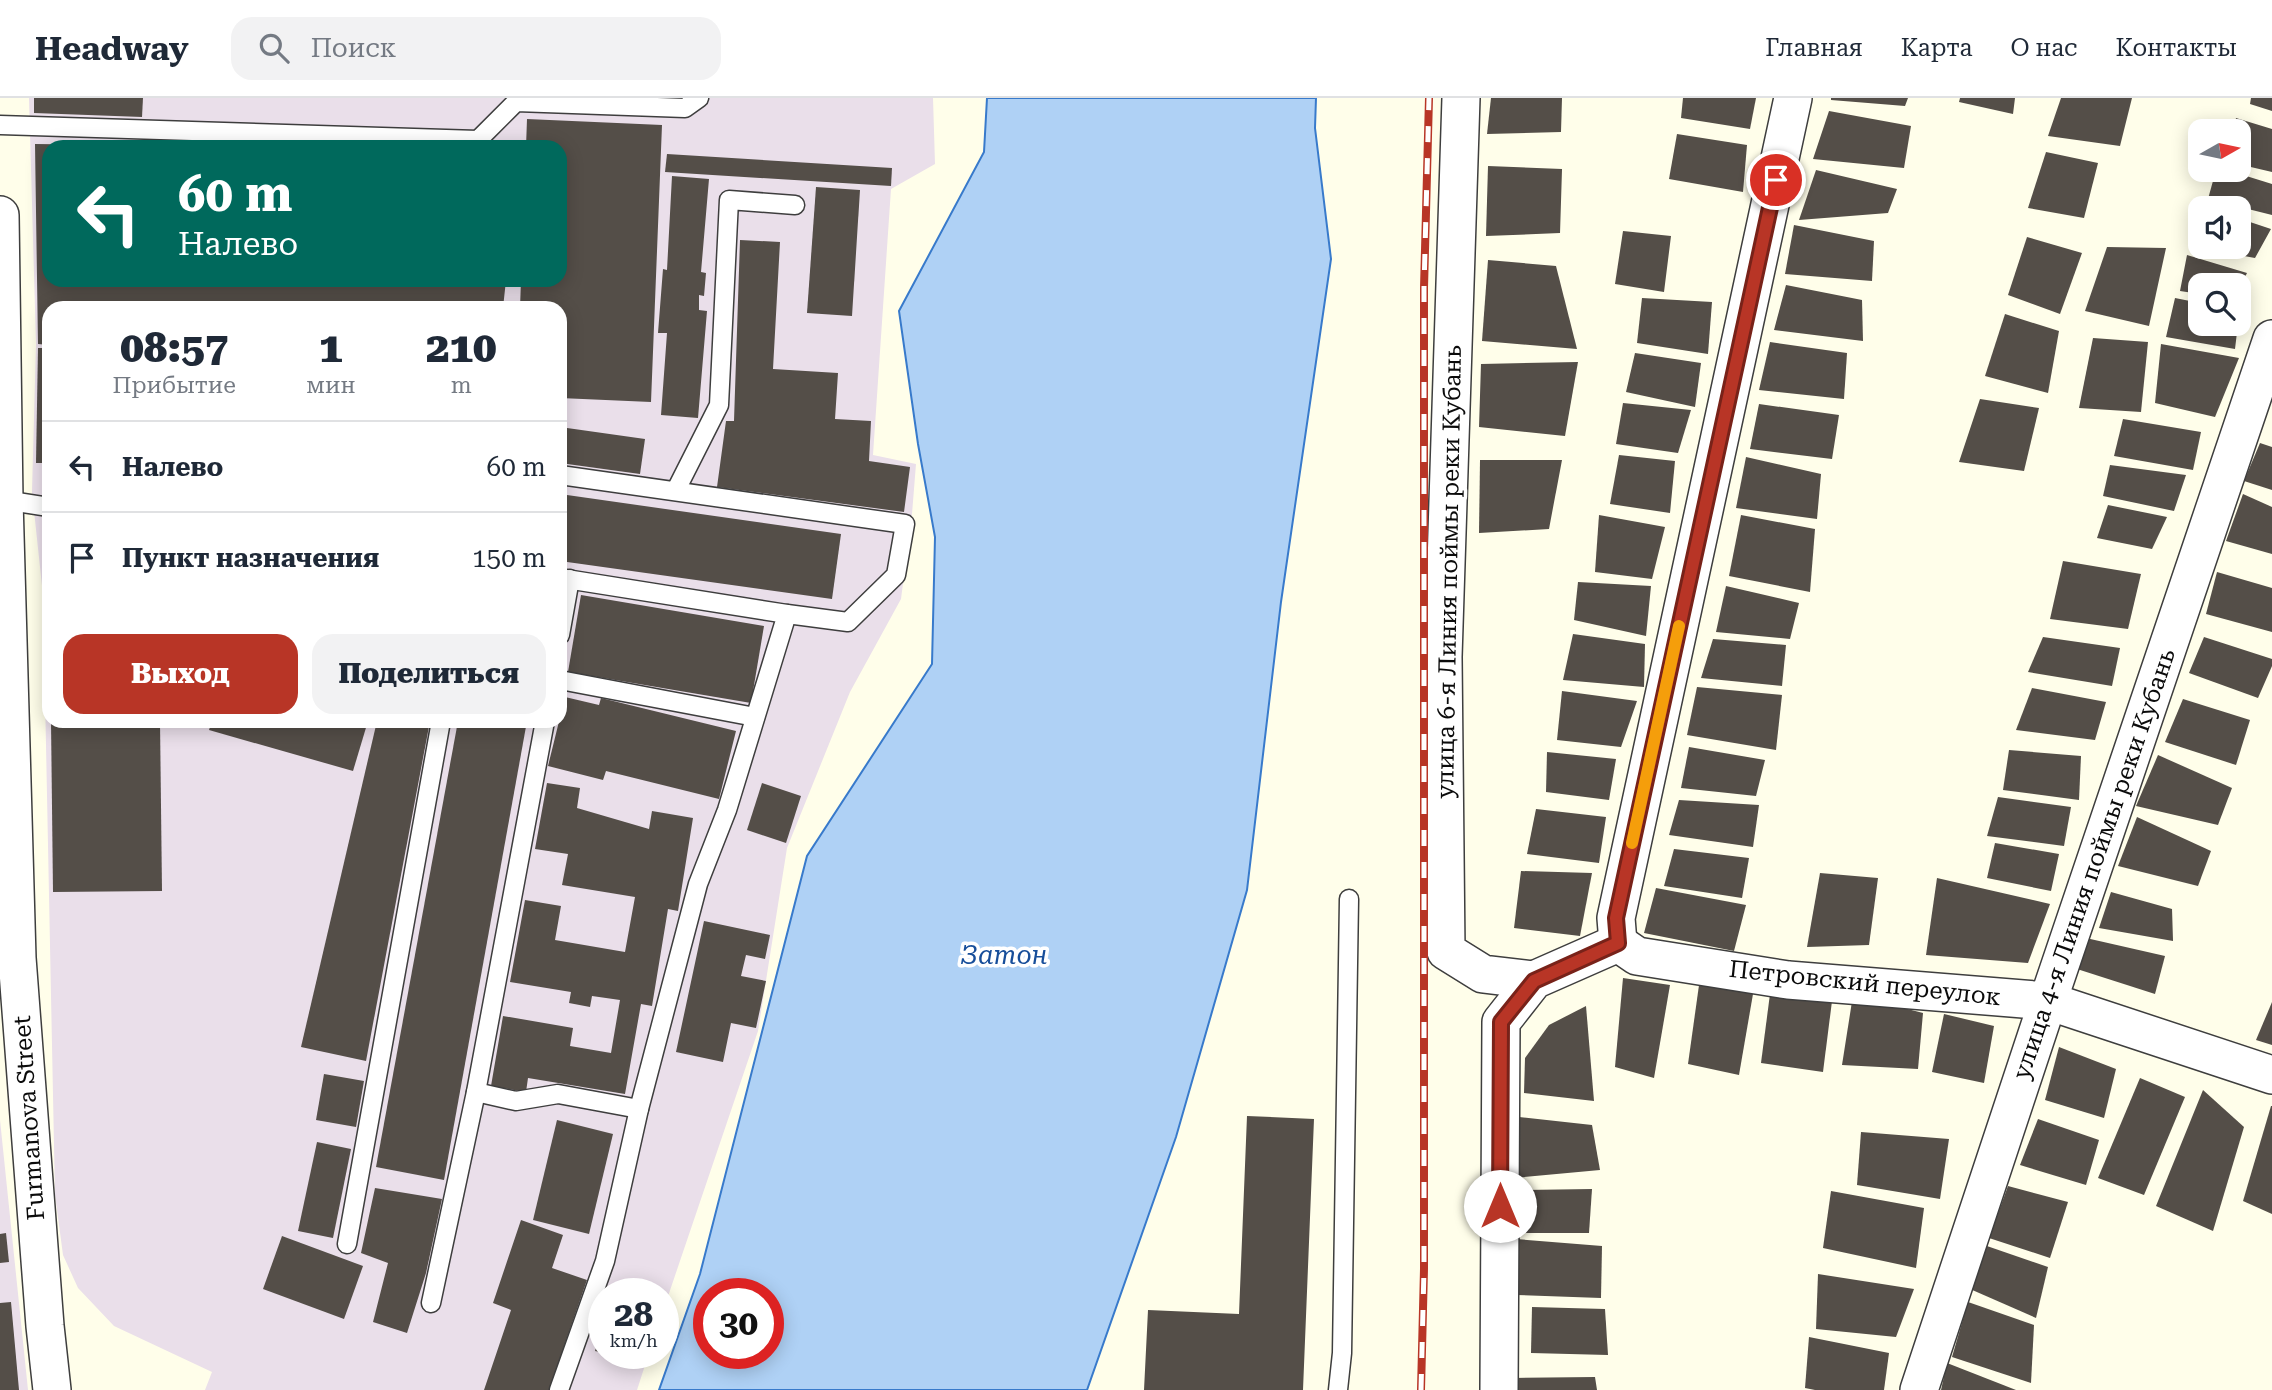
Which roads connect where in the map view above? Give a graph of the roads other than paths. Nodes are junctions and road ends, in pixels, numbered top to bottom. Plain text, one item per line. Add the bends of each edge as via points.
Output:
1 (699, 98) edge
2 (1461, 98) edge
3 (1793, 98) edge
4 (0, 125) edge
5 (795, 205) dead end
6 (0, 215) edge
7 (2272, 339) edge
8 (567, 476) edge
9 (676, 490) junction
10 (4, 500) junction
11 (42, 506) edge
12 (567, 579) edge
13 (3, 582) edge
14 (786, 614) junction
15 (567, 681) edge
16 (755, 717) junction
17 (440, 728) edge
18 (544, 728) edge
19 (1349, 899) dead end
20 (1618, 943) junction
21 (1534, 981) junction
22 (2048, 1001) junction
23 (2272, 1075) edge
24 (476, 1092) junction
25 (639, 1109) junction
26 (347, 1244) dead end
27 (431, 1303) dead end
28 (52, 1390) edge
29 (559, 1390) edge
30 (1338, 1390) edge
31 (1499, 1390) edge
32 (1919, 1390) edge

1 - 4 lane via 685,108 516,102 478,140
2 - 21 street, улица 6-я Линия поймы реки Кубань via 1443,657 1446,951 1483,974
3 - 20 street via 1616,918
5 - 9 lane via 729,200 719,405
6 - 10 street, Furmanova Street
7 - 22 street, улица 4-я Линия поймы реки Кубань
8 - 9 lane
9 - 14 lane via 905,524 896,575 848,622
10 - 11 lane
10 - 13 street, Furmanova Street
12 - 14 lane
13 - 28 street, Furmanova Street via 17,958
14 - 16 lane
15 - 16 lane
16 - 25 lane via 727,810 698,884
17 - 26 lane
18 - 24 lane
19 - 30 lane
20 - 21 street
20 - 22 street, Петровский переулок via 1637,956 1788,980
21 - 31 street via 1501,1022
22 - 23 street, Петровский переулок
22 - 32 street, улица 4-я Линия поймы реки Кубань
24 - 25 lane via 516,1101 558,1094
24 - 27 lane
25 - 29 lane via 605,1261

